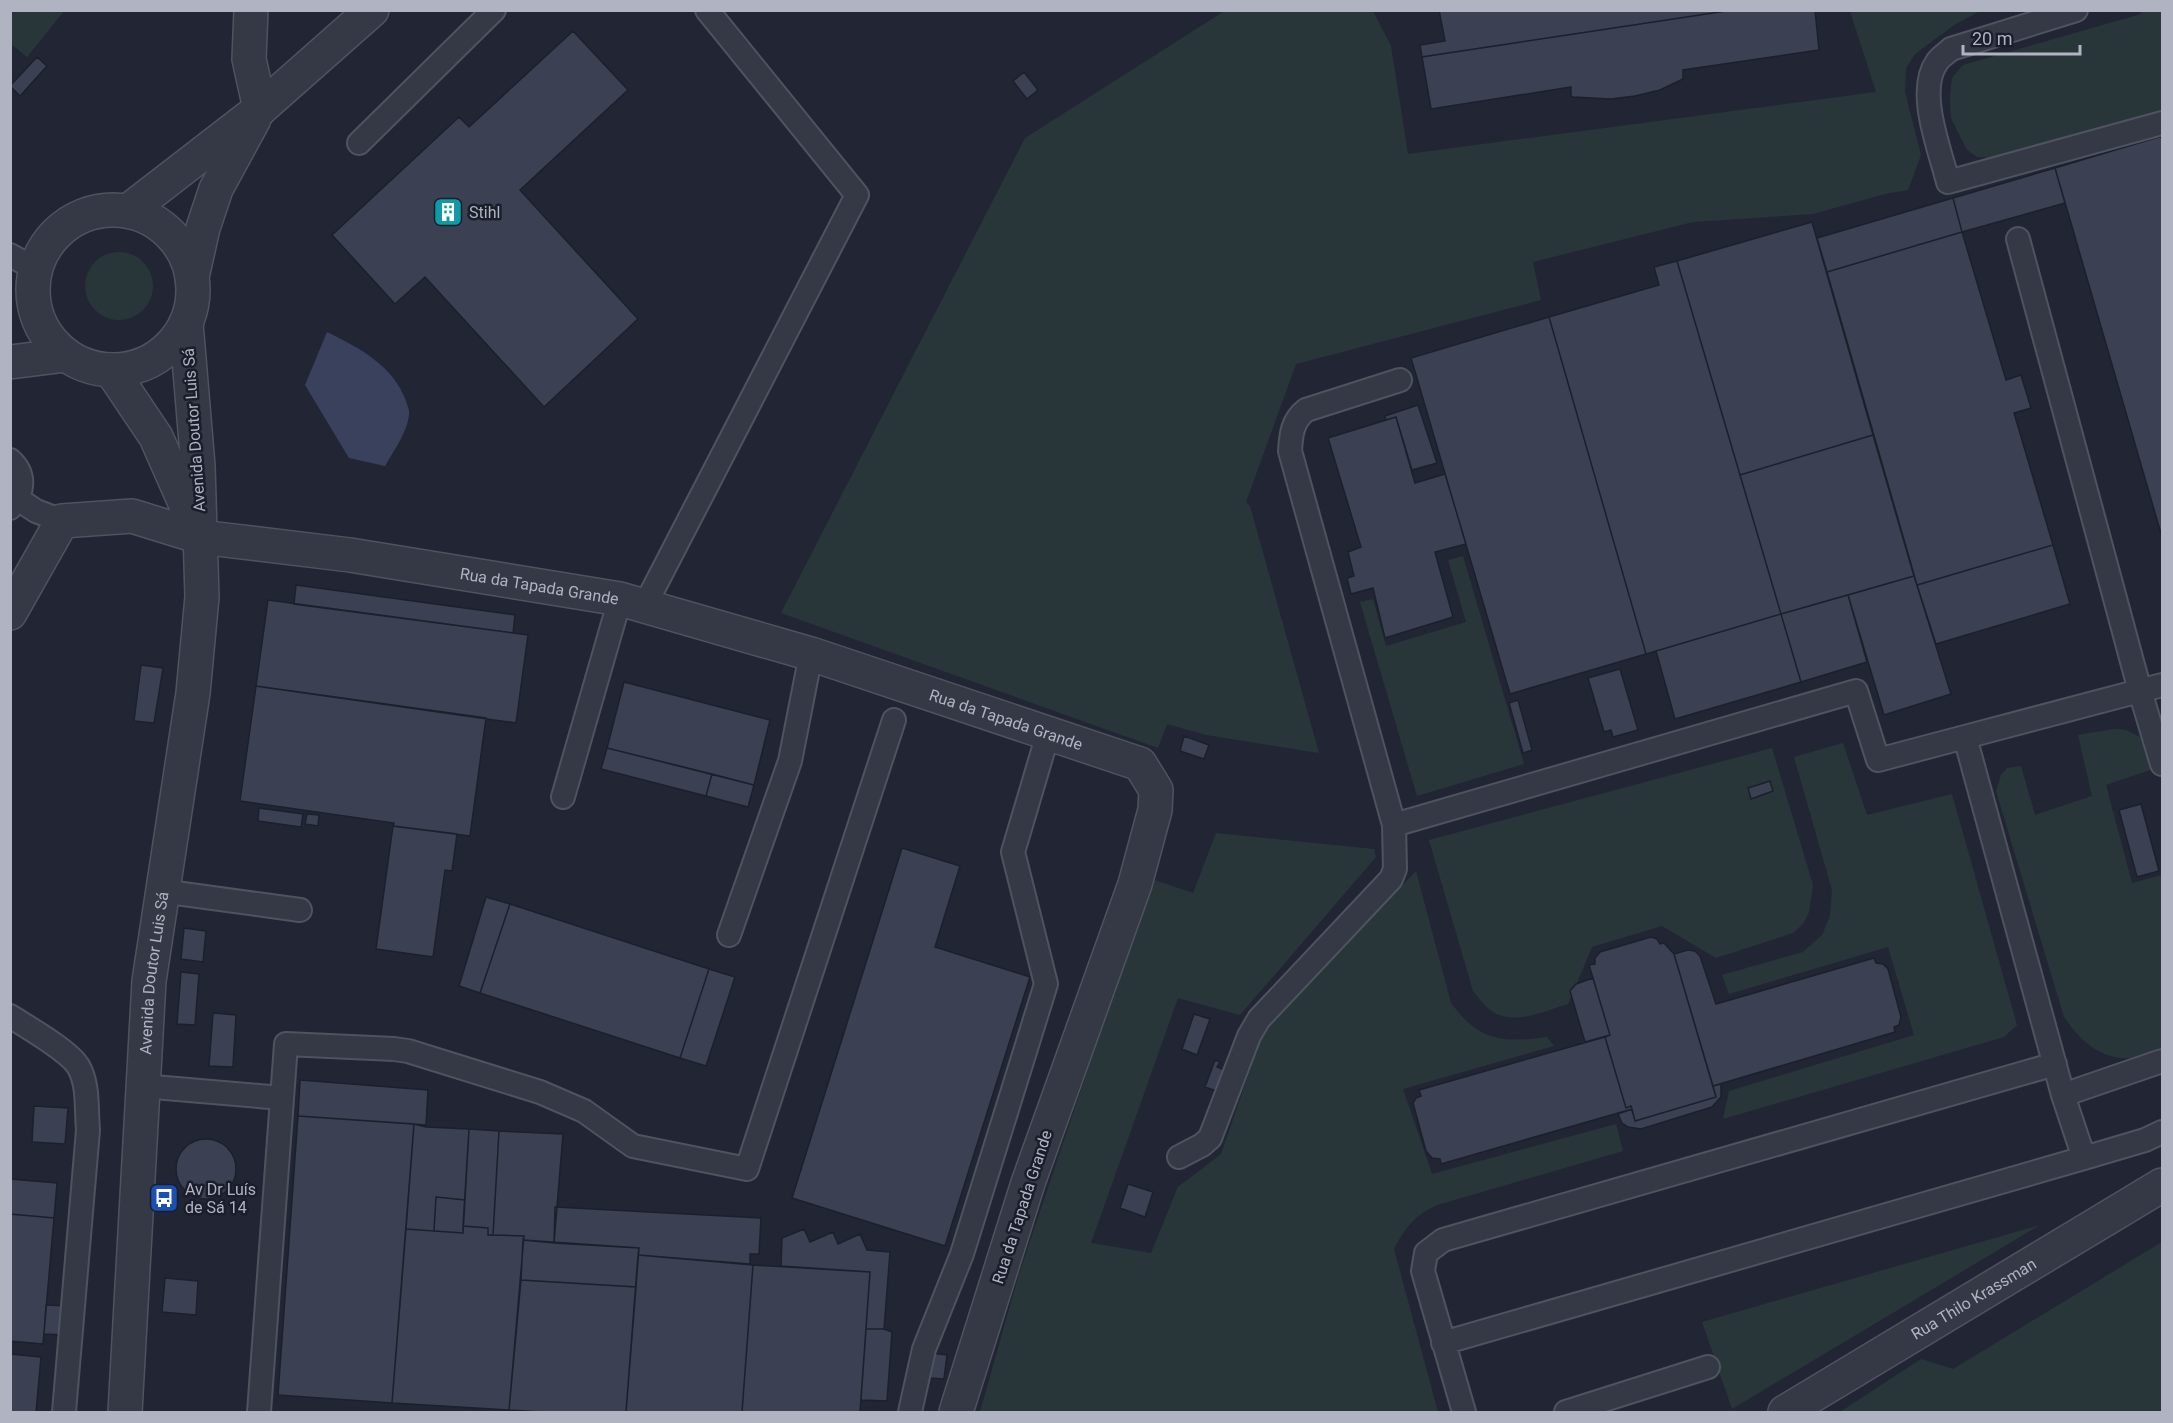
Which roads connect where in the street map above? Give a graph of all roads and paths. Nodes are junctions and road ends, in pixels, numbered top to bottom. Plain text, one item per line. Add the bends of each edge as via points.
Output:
1 (251, 10) edge
2 (372, 10) edge
3 (494, 10) edge
4 (707, 10) edge
5 (2076, 10) edge
6 (260, 109) junction
7 (2163, 123) edge
8 (359, 143) dead end
9 (128, 211) junction
10 (2018, 239) dead end
11 (192, 277) junction
12 (22, 282) edge
13 (186, 323) junction
14 (66, 356) junction
15 (10, 362) edge
16 (111, 370) junction
17 (1400, 380) dead end
18 (10, 460) edge
19 (14, 503) edge
20 (62, 521) junction
21 (200, 537) junction
22 (633, 602) junction
23 (10, 613) edge
24 (811, 654) junction
25 (2163, 685) edge
26 (2140, 691) junction
27 (894, 720) dead end
28 (1048, 734) junction
29 (1965, 737) junction
30 (2163, 764) edge
31 (563, 797) dead end
32 (1394, 825) junction
33 (161, 891) junction
34 (300, 910) dead end
35 (729, 935) dead end
36 (10, 1016) edge
37 (2163, 1061) edge
38 (2055, 1064) junction
39 (142, 1086) junction
40 (2063, 1095) junction
41 (282, 1098) junction
42 (2163, 1132) edge
43 (1179, 1158) dead end
44 (2084, 1158) junction
45 (2163, 1185) edge
46 (1443, 1343) junction
47 (1708, 1367) dead end
48 (64, 1413) edge
49 (125, 1413) edge
50 (259, 1413) edge
51 (910, 1413) edge
52 (956, 1413) edge
53 (1464, 1413) edge
54 (1566, 1413) edge
55 (1785, 1413) edge

1 - 6 street via 249,60
2 - 6 street
3 - 8 lane
4 - 22 lane via 857,195
5 - 7 lane via 1951,49 1936,62 1927,102 1948,182
6 - 9 street
6 - 11 street via 216,189
9 - 11 street via 150,219 170,234 184,254
9 - 12 street via 98,211 70,222 48,242
10 - 26 lane
11 - 13 street
12 - 14 street via 48,338
13 - 16 street via 155,358 134,367
13 - 21 street, Avenida Doutor Luis Sá
14 - 15 street
14 - 16 street via 88,366
16 - 21 street, Avenida Doutor Luis Sá via 156,436
17 - 32 lane via 1306,410 1298,416 1291,433 1290,451
18 - 19 lane via 22,480
19 - 20 lane
20 - 21 street, Rua da Tapada Grande via 132,516
20 - 23 street
21 - 22 street, Rua da Tapada Grande via 350,555
21 - 33 street, Avenida Doutor Luis Sá via 202,597 193,693
22 - 24 street, Rua da Tapada Grande
22 - 31 lane
24 - 28 street, Rua da Tapada Grande
24 - 35 lane via 790,761
25 - 26 lane
26 - 29 lane
26 - 30 lane
27 - 41 lane via 747,1169 633,1146 584,1111 540,1092 394,1048 286,1044
28 - 51 lane via 1013,852 1046,984 962,1254 924,1349
28 - 52 street, Rua da Tapada Grande via 1140,764 1156,790 1155,810 1135,884 1028,1183
29 - 32 lane via 1878,760 1856,691
29 - 38 lane
32 - 43 lane via 1395,869 1391,879 1259,1019 1210,1138
33 - 34 lane
33 - 39 street, Avenida Doutor Luis Sá via 149,981
36 - 48 lane via 78,1065 85,1085 88,1130
37 - 40 lane
38 - 40 lane
38 - 46 lane via 1443,1240 1426,1253 1423,1271
39 - 41 lane
39 - 49 street, Avenida Doutor Luis Sá
40 - 44 lane
41 - 50 lane
42 - 44 lane
44 - 46 lane
45 - 55 street, Rua Thilo Krassman
46 - 53 lane
47 - 54 lane

